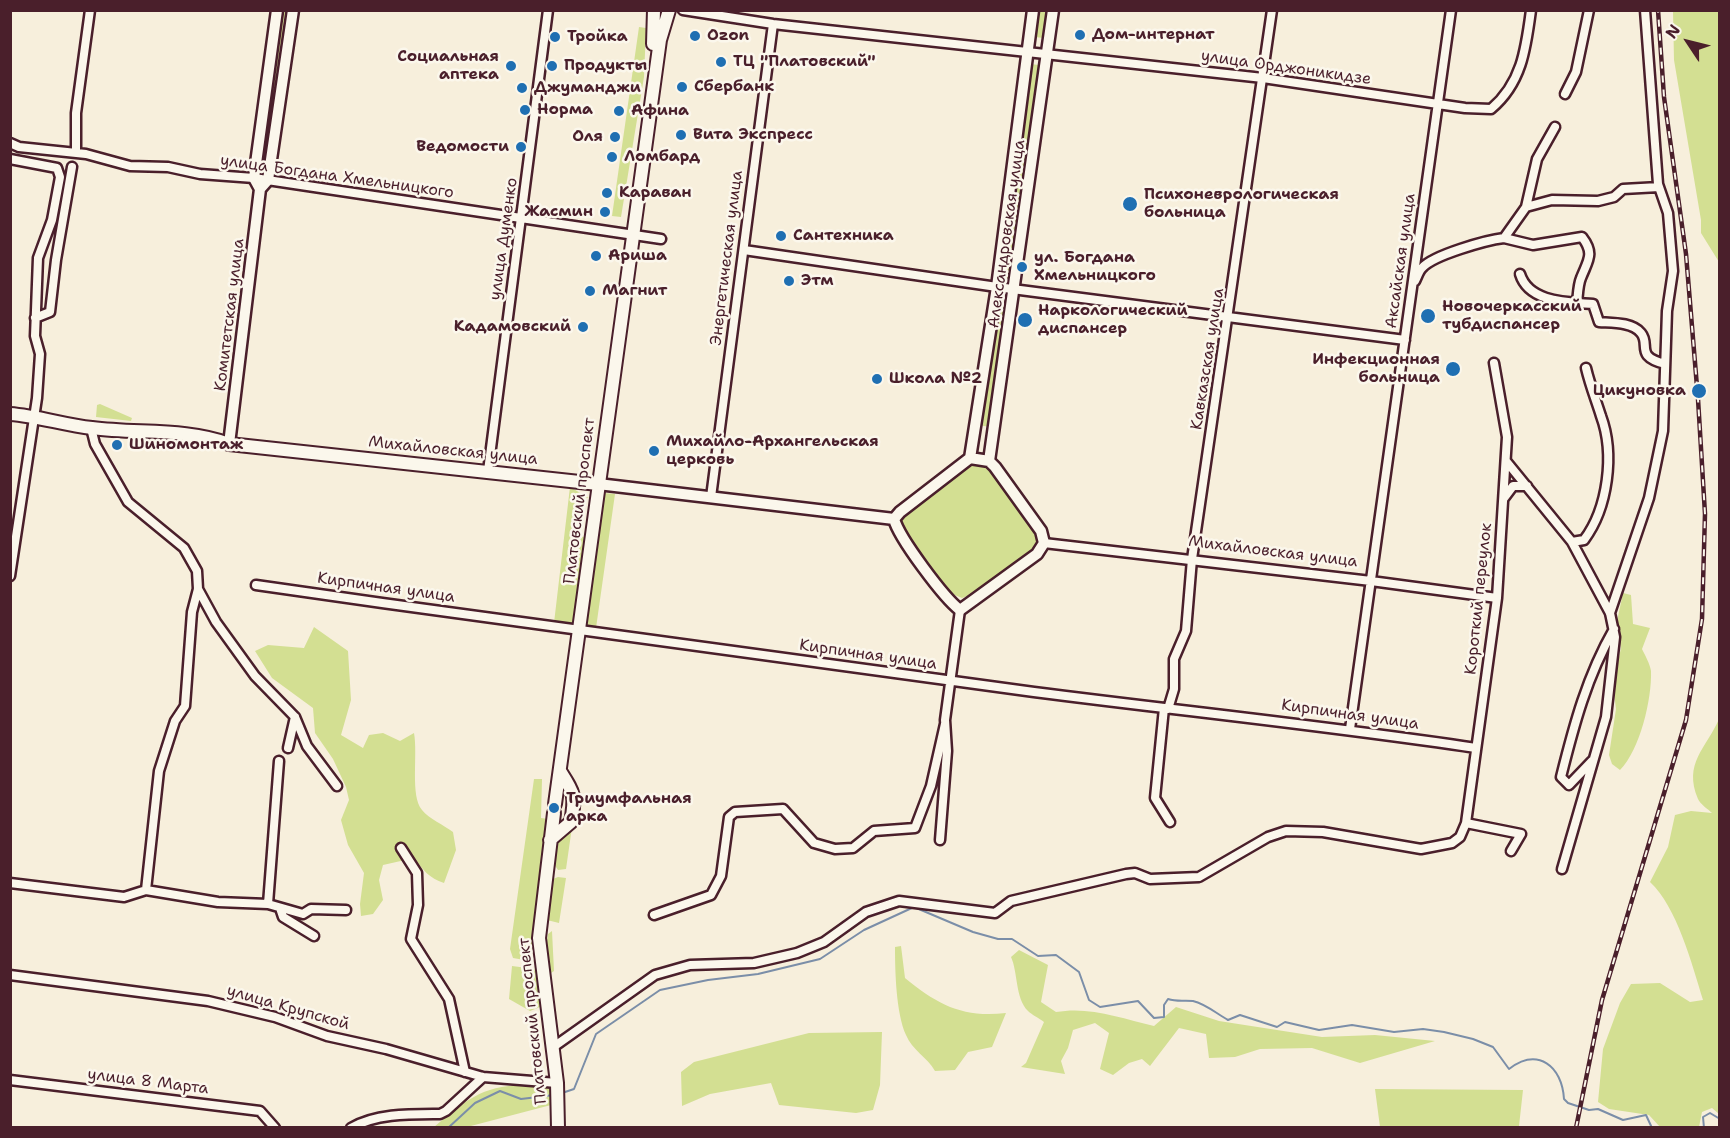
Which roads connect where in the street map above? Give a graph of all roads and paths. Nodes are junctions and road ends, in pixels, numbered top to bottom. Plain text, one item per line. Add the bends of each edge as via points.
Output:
1 (90, 10) edge
2 (277, 10) edge
3 (293, 10) edge
4 (548, 10) edge
5 (654, 10) edge
6 (669, 10) edge
7 (683, 10) edge
8 (1033, 10) edge
9 (1053, 10) edge
10 (1272, 10) edge
11 (1451, 10) edge
12 (1531, 10) edge
13 (1588, 10) edge
14 (1646, 10) edge
15 (773, 24) junction
16 (1028, 52) junction
17 (1047, 55) junction
18 (1263, 78) junction
19 (1565, 94) dead end
20 (1438, 104) junction
21 (1555, 127) dead end
22 (10, 143) edge
23 (76, 152) junction
24 (10, 159) edge
25 (72, 167) dead end
26 (254, 178) junction
27 (268, 180) junction
28 (1659, 187) junction
29 (260, 189) junction
30 (1526, 207) junction
31 (522, 218) junction
32 (631, 236) junction
33 (1504, 238) junction
34 (661, 239) dead end
35 (744, 250) junction
36 (1520, 274) dead end
37 (1412, 286) junction
38 (997, 287) junction
39 (1015, 289) junction
40 (1577, 303) junction
41 (1230, 315) junction
42 (35, 318) junction
43 (1405, 340) junction
44 (1494, 363) dead end
45 (1665, 364) junction
46 (1586, 368) dead end
47 (10, 414) edge
48 (34, 415) junction
49 (91, 428) junction
50 (229, 444) junction
51 (970, 458) junction
52 (989, 461) junction
53 (1506, 461) junction
54 (488, 471) junction
55 (598, 484) junction
56 (1527, 486) junction
57 (711, 497) junction
58 (1503, 498) junction
59 (894, 519) junction
60 (1572, 542) junction
61 (1044, 543) junction
62 (1192, 559) junction
63 (10, 576) edge
64 (1371, 581) junction
65 (256, 585) dead end
66 (201, 592) junction
67 (1497, 598) junction
68 (960, 609) junction
69 (1610, 613) junction
70 (1614, 629) junction
71 (580, 632) junction
72 (951, 681) junction
73 (1166, 709) junction
74 (295, 717) junction
75 (945, 724) junction
76 (1350, 729) junction
77 (288, 748) dead end
78 (1476, 748) junction
79 (1594, 758) junction
80 (279, 761) dead end
81 (560, 771) junction
82 (337, 786) dead end
83 (1170, 822) dead end
84 (1466, 823) junction
85 (550, 840) junction
86 (940, 840) dead end
87 (401, 848) dead end
88 (1511, 851) dead end
89 (1563, 869) dead end
90 (10, 882) edge
91 (146, 890) junction
92 (268, 904) junction
93 (280, 908) junction
94 (346, 910) dead end
95 (654, 915) dead end
96 (314, 936) dead end
97 (10, 975) edge
98 (552, 1048) junction
99 (465, 1072) junction
100 (483, 1077) junction
101 (10, 1080) edge
102 (557, 1083) junction
103 (275, 1128) edge
104 (351, 1128) edge
105 (558, 1128) edge

1 - 23 street via 76,114
2 - 26 street
3 - 27 street
4 - 31 street, улица Думенко
5 - 32 main road, Платовский проспект
6 - 32 main road, Платовский проспект via 660,40
7 - 15 street, улица Орджоникидзе
8 - 16 street, Александровская улица
9 - 17 street, Александровская улица
10 - 18 street, Кавказская улица
11 - 20 street, Аксайская улица
12 - 20 street, улица Орджоникидзе via 1520,70 1502,100 1491,109
13 - 19 street via 1576,72
14 - 28 street
15 - 16 street, улица Орджоникидзе
15 - 35 street, Энергетическая улица
16 - 17 street, улица Орджоникидзе
16 - 38 street, Александровская улица
17 - 18 street, улица Орджоникидзе
17 - 39 street, Александровская улица
18 - 20 street, улица Орджоникидзе
18 - 41 street, Кавказская улица
20 - 37 street, Аксайская улица
21 - 30 street via 1537,159
22 - 23 street, улица Богдана Хмельницкого
23 - 26 street, улица Богдана Хмельницкого via 130,166
24 - 42 street via 57,168 60,172 52,220 38,258
25 - 42 street via 50,312
26 - 27 street, улица Богдана Хмельницкого
26 - 29 street
27 - 29 street
27 - 31 street, улица Богдана Хмельницкого
28 - 30 street via 1623,189 1614,197 1598,201 1552,200
28 - 45 street via 1668,213 1673,271
29 - 50 street, Комитетская улица
30 - 33 street
31 - 32 street, улица Богдана Хмельницкого
31 - 54 street, улица Думенко
32 - 34 street, улица Богдана Хмельницкого
32 - 55 main road, Платовский проспект
33 - 37 street via 1486,240 1432,260 1422,268
33 - 40 street via 1533,245 1582,237 1589,246 1591,259 1580,279
35 - 38 street
35 - 57 street, Энергетическая улица
36 - 40 street via 1523,285 1536,295
37 - 43 street, Аксайская улица
38 - 39 street
38 - 51 street, Александровская улица
39 - 41 street
39 - 52 street, Александровская улица
40 - 45 street via 1593,304 1599,322 1640,331 1649,357
41 - 43 street
41 - 62 street, Кавказская улица
42 - 48 street via 40,354
43 - 64 street, Аксайская улица
44 - 53 street, Короткий переулок via 1507,437
45 - 69 street via 1663,431 1649,498
46 - 60 street via 1609,448 1604,498 1584,540
47 - 48 main road, Михайловская улица
48 - 49 main road, Михайловская улица
48 - 63 street
49 - 50 main road, Михайловская улица via 204,435
49 - 66 street via 95,444 128,502 184,548 197,571
50 - 54 main road, Михайловская улица
51 - 52 street
51 - 59 street
52 - 61 street via 1041,531
53 - 56 street
53 - 58 street, Короткий переулок
54 - 55 main road, Михайловская улица
55 - 57 street, Михайловская улица
55 - 71 main road, Платовский проспект
56 - 58 street via 1513,486
56 - 60 street
57 - 59 street, Михайловская улица
58 - 67 street, Короткий переулок
59 - 68 street via 908,545
60 - 69 street
61 - 62 street, Михайловская улица
61 - 68 street via 1037,554
62 - 64 street, Михайловская улица
62 - 73 street, Кавказская улица via 1186,631 1174,659 1174,689
64 - 67 street, Михайловская улица
64 - 76 street, Аксайская улица
65 - 71 street, Кирпичная улица
66 - 74 street via 216,622 255,676
66 - 91 street via 192,612 184,706 159,771
67 - 78 street, Короткий переулок
68 - 72 street
69 - 70 street
70 - 79 street via 1606,717
70 - 79 street via 1595,662 1561,777 1569,785
71 - 72 street, Кирпичная улица
71 - 81 main road, Платовский проспект
72 - 73 street, Кирпичная улица
72 - 75 street
73 - 76 street, Кирпичная улица
73 - 83 street, Кавказская улица via 1155,798
74 - 77 street
74 - 82 street via 308,746
75 - 86 street via 947,751
75 - 95 street via 931,786 915,828 874,831 853,848 836,849 814,843 783,809 735,812 729,817 721,876 711,895
76 - 78 street, Кирпичная улица
78 - 84 street, Короткий переулок
79 - 89 street
80 - 92 street
81 - 85 main road, Платовский проспект
81 - 85 main road via 572,788 574,805 571,822
84 - 88 street via 1521,834
84 - 98 street, Короткий переулок via 1460,837 1452,843 1421,849 1323,832 1286,831 1199,876 1149,879 1126,874 1011,901 996,913 899,901 866,912 824,942 797,953 754,963 690,965 655,975
85 - 98 main road, Платовский проспект via 538,938
87 - 99 street via 417,873 418,905 411,939 449,999
90 - 91 street via 124,897
91 - 92 street via 218,902
92 - 93 street
93 - 94 street via 303,914 311,909
93 - 96 street via 283,917
97 - 99 street, улица Крупской via 208,1001
98 - 102 main road, Платовский проспект
99 - 100 street, улица Крупской
100 - 102 street, улица Крупской
100 - 104 street via 440,1114 394,1116 360,1122
101 - 103 street, улица 8 Марта via 260,1111
102 - 105 main road, Платовский проспект

